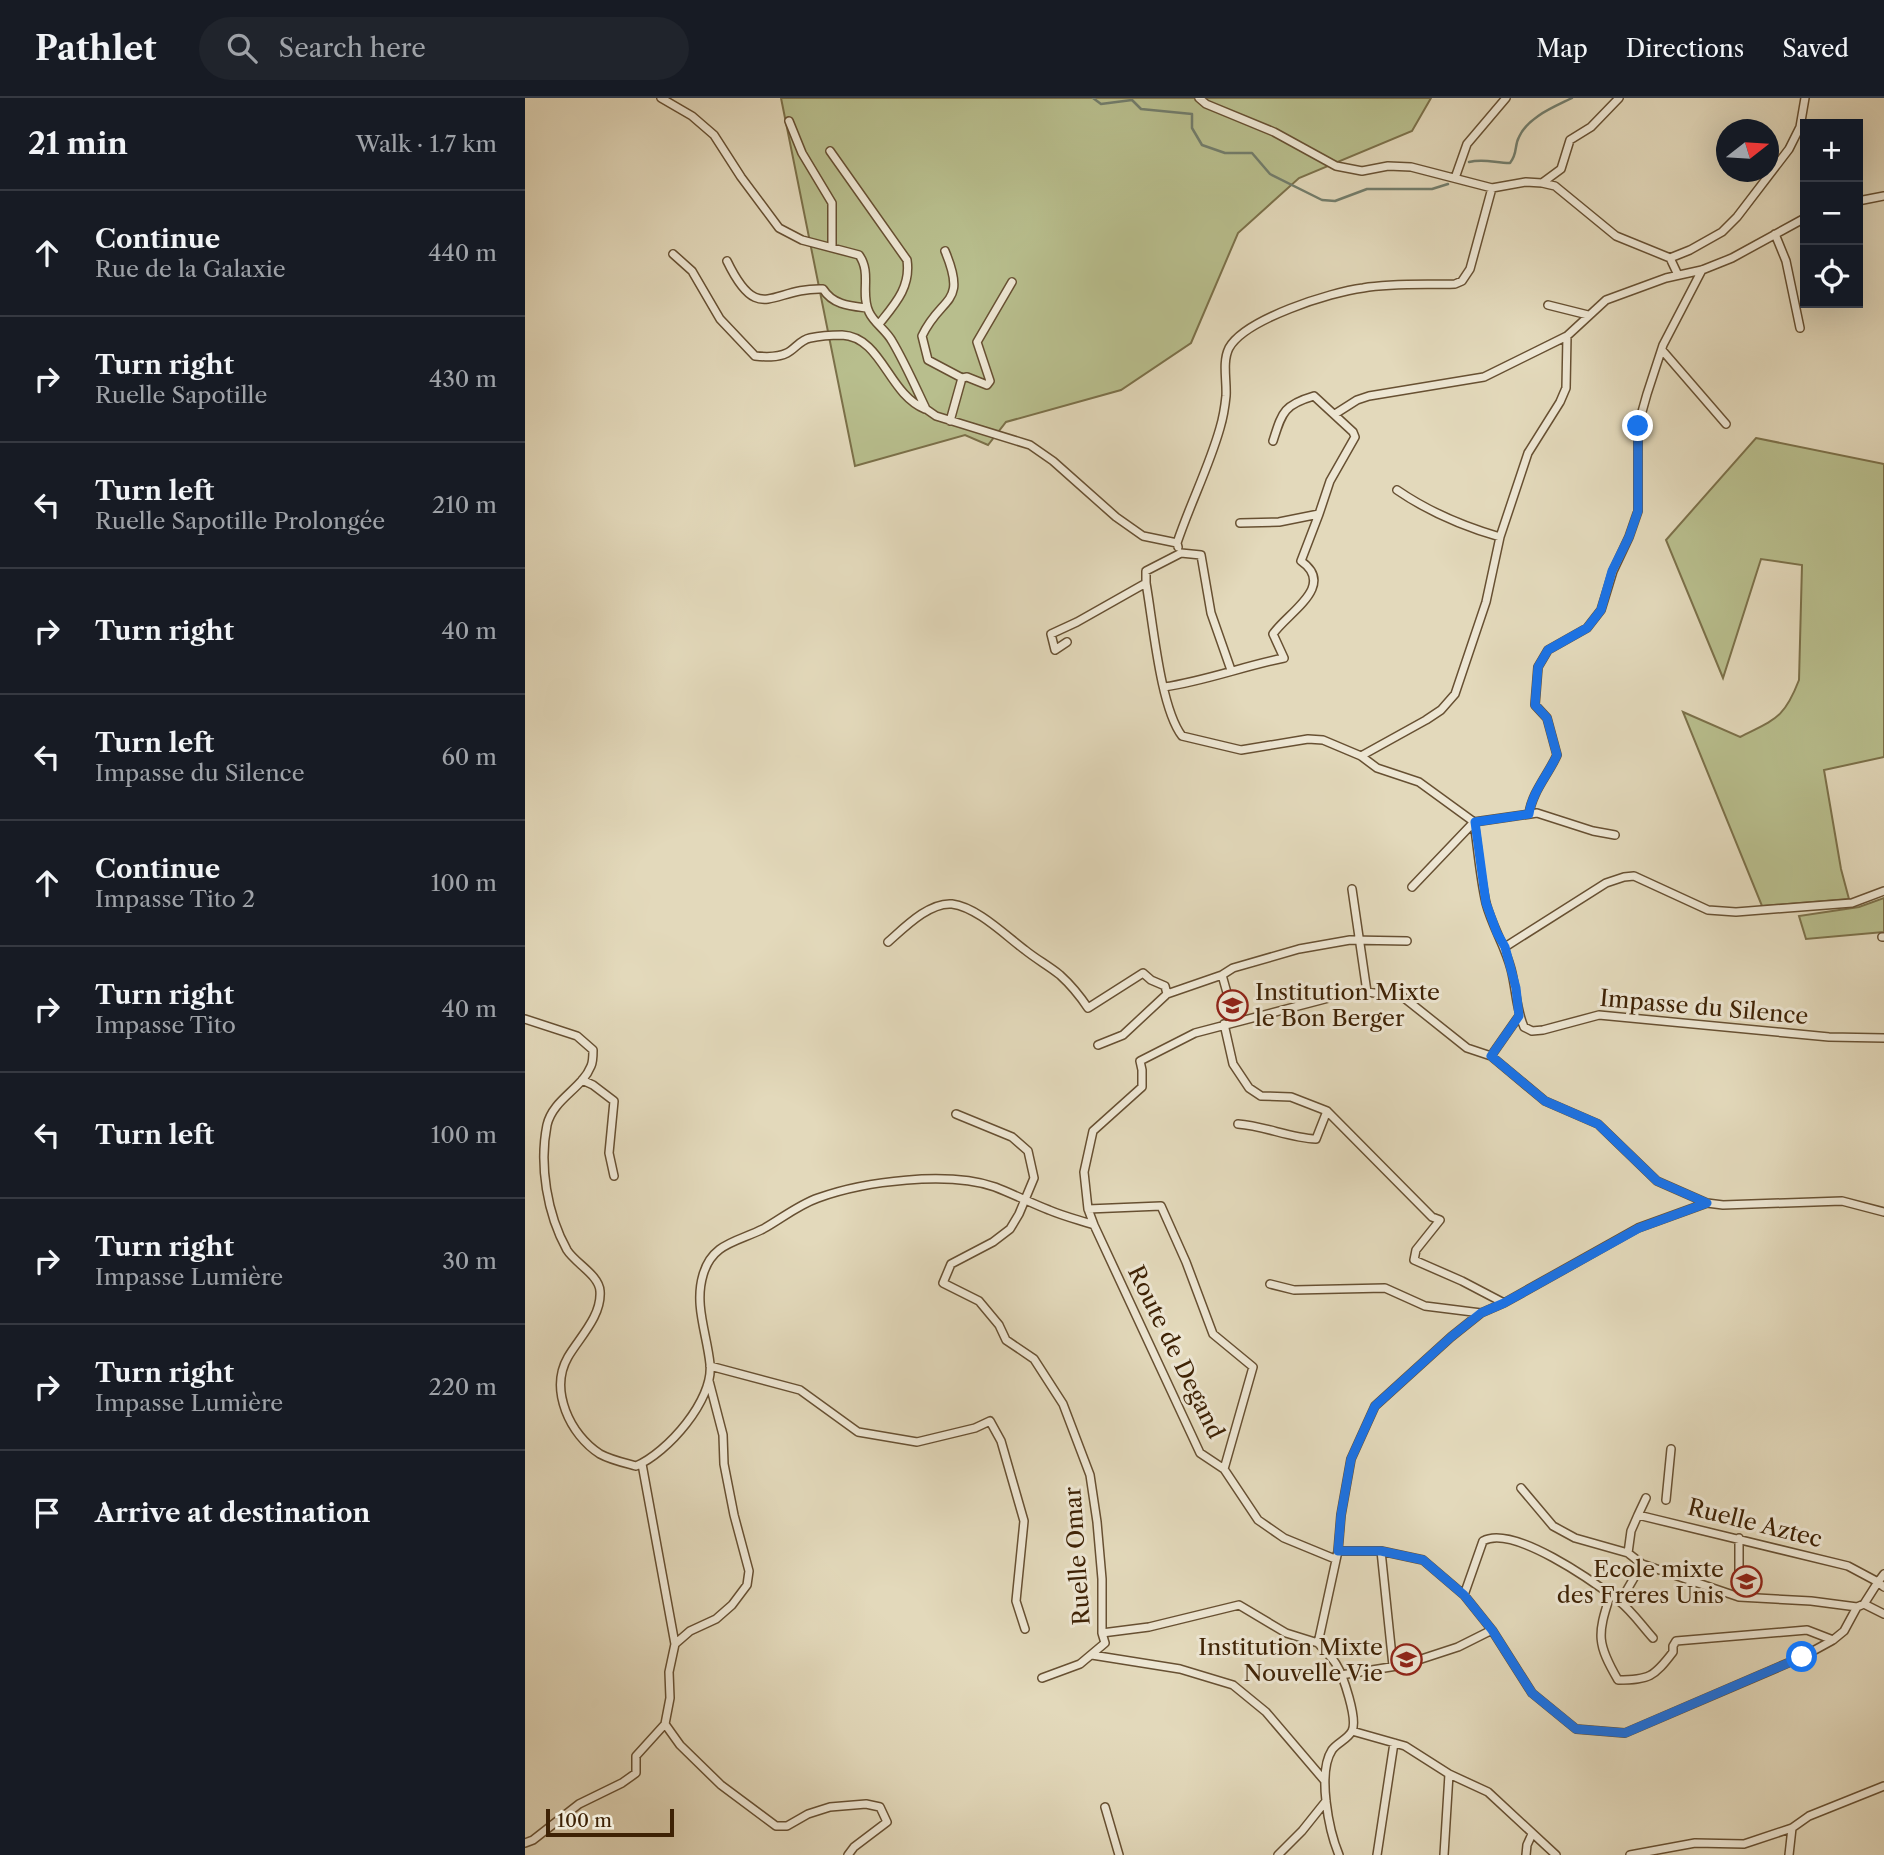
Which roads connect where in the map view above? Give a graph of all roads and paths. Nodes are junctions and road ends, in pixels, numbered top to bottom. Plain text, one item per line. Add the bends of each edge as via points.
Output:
1 (661, 98) edge
2 (1199, 98) edge
3 (1506, 98) edge
4 (1619, 98) edge
5 (1805, 98) edge
6 (789, 121) dead end
7 (830, 151) dead end
8 (1455, 178) junction
9 (1542, 183) junction
10 (1492, 188) junction
11 (1884, 196) edge
12 (1863, 200) edge
13 (1800, 221) edge
14 (1775, 234) junction
15 (832, 248) junction
16 (945, 251) dead end
17 (673, 254) dead end
18 (1670, 258) junction
19 (727, 261) dead end
20 (1703, 270) junction
21 (1678, 275) junction
22 (1012, 282) dead end
23 (1548, 305) dead end
24 (867, 308) junction
25 (1588, 315) junction
26 (879, 324) junction
27 (1800, 328) dead end
28 (1567, 336) junction
29 (1662, 350) junction
30 (962, 378) junction
31 (926, 409) junction
32 (1335, 415) junction
33 (950, 421) junction
34 (1726, 424) dead end
35 (1273, 441) dead end
36 (1397, 490) dead end
37 (1319, 514) junction
38 (1240, 523) dead end
39 (1500, 537) junction
40 (1177, 543) junction
41 (1181, 553) junction
42 (1146, 583) junction
43 (1067, 642) dead end
44 (1231, 670) junction
45 (1164, 688) junction
46 (1361, 757) junction
47 (1529, 814) junction
48 (1475, 822) junction
49 (1615, 835) dead end
50 (1412, 887) dead end
51 (1352, 889) dead end
52 (1884, 891) edge
53 (1407, 940) dead end
54 (1361, 941) junction
55 (888, 943) dead end
56 (1505, 947) junction
57 (1222, 975) junction
58 (1367, 992) junction
59 (1167, 994) junction
60 (1519, 1016) junction
61 (525, 1019) edge
62 (1235, 1021) junction
63 (1224, 1024) junction
64 (1884, 1038) edge
65 (1098, 1045) dead end
66 (1491, 1056) junction
67 (582, 1080) junction
68 (1327, 1111) junction
69 (956, 1114) dead end
70 (1238, 1124) dead end
71 (614, 1176) dead end
72 (1025, 1200) junction
73 (1707, 1203) junction
74 (1088, 1209) junction
75 (1884, 1212) edge
76 (1094, 1225) junction
77 (1270, 1284) dead end
78 (1504, 1303) junction
79 (1481, 1313) junction
80 (710, 1366) junction
81 (708, 1379) junction
82 (1671, 1449) dead end
83 (642, 1464) junction
84 (1224, 1469) junction
85 (1521, 1488) dead end
86 (1646, 1498) dead end
87 (1666, 1500) dead end
88 (1638, 1515) junction
89 (1739, 1538) junction
90 (1381, 1551) junction
91 (1628, 1553) junction
92 (1336, 1555) junction
93 (1642, 1564) junction
94 (1884, 1574) edge
95 (1881, 1584) edge
96 (1464, 1595) junction
97 (1610, 1596) junction
98 (1739, 1597) junction
99 (1620, 1602) junction
100 (1860, 1606) junction
101 (1884, 1614) edge
102 (1025, 1629) dead end
103 (1492, 1630) junction
104 (1102, 1633) junction
105 (1653, 1638) dead end
106 (1833, 1640) junction
107 (1318, 1643) junction
108 (675, 1644) junction
109 (1092, 1655) junction
110 (1393, 1666) junction
111 (1341, 1675) junction
112 (1042, 1678) dead end
113 (665, 1724) junction
114 (1352, 1731) junction
115 (1394, 1743) junction
116 (1449, 1774) junction
117 (1324, 1780) junction
118 (1884, 1786) edge
119 (1326, 1801) junction
120 (1105, 1807) dead end
121 (1791, 1828) junction
122 (1532, 1834) junction
123 (525, 1843) edge
124 (1787, 1853) edge
125 (848, 1855) edge
126 (1118, 1855) edge
127 (1277, 1855) edge
128 (1339, 1855) edge
129 (1377, 1855) edge
130 (1444, 1855) edge
131 (1526, 1855) edge
132 (1556, 1855) edge
133 (1630, 1855) edge

1 - 15 street via 714,135 779,228
2 - 8 street via 1336,166 1362,171 1411,167
3 - 8 street via 1467,144
4 - 9 street via 1591,127 1570,140 1561,169
5 - 18 street via 1800,127 1789,149 1737,217 1722,232
6 - 15 street via 832,203
7 - 26 street via 907,260 908,279
8 - 10 street
9 - 10 street
9 - 18 street via 1555,186 1616,236
10 - 40 street via 1470,269 1462,281 1339,293 1269,318 1238,337 1226,358 1220,426
11 - 12 street
13 - 14 street
14 - 20 street
14 - 27 street via 1786,261
15 - 24 street via 859,255 865,262
16 - 30 street via 954,273 950,299 923,331 922,341 928,360
17 - 31 street via 692,271 720,319 755,356 788,352 809,338 844,335 870,348 901,392
18 - 21 street
19 - 24 street via 738,282 758,300 823,289 833,300
20 - 21 street
20 - 29 street
21 - 25 street via 1606,300
22 - 30 street via 977,342 990,381 986,385
23 - 25 street
24 - 26 street
25 - 28 street
26 - 31 street
28 - 32 street via 1484,377 1369,396
28 - 39 street via 1566,388 1528,453
29 - 34 street
29 - 47 street via 1638,426 1638,511 1601,610 1587,628 1548,650 1538,667 1535,705 1547,718 1557,755 1531,800
30 - 33 street
31 - 33 street
32 - 35 street via 1314,397 1297,401 1284,409
32 - 37 street via 1355,437 1330,481
33 - 40 street via 1030,444 1143,536
36 - 39 street via 1455,523
37 - 38 street
37 - 44 street via 1301,561 1312,571 1312,589 1273,634 1284,658
39 - 46 street via 1486,602 1455,694 1433,715
40 - 41 street
41 - 42 street via 1146,571
41 - 44 street via 1201,555 1211,613
42 - 43 street via 1051,634 1055,650
42 - 45 street
44 - 45 street
45 - 46 street via 1177,730 1189,739 1241,750 1316,739
46 - 48 street via 1377,768 1419,782
47 - 48 street
47 - 49 street
48 - 50 street
48 - 56 street via 1486,903
51 - 54 street
52 - 56 street via 1851,903 1736,912 1708,910 1634,876 1624,877 1606,883
53 - 54 street
54 - 57 street via 1299,949
54 - 58 street
55 - 59 street via 922,915 951,904 1001,930 1059,974 1089,1008 1143,973 1165,986
56 - 60 street
57 - 59 street
57 - 62 street
58 - 62 street
58 - 66 street via 1403,997 1467,1048
59 - 65 street via 1123,1035
60 - 64 street, Impasse du Silence via 1532,1031 1599,1015
60 - 66 street
61 - 67 street via 577,1036 593,1050 592,1065
62 - 63 street
63 - 68 street via 1233,1063 1249,1088 1261,1096 1291,1097
63 - 74 street, Route de Degand via 1140,1061 1142,1087 1093,1131 1084,1172
66 - 73 street via 1545,1101 1598,1124 1657,1181
67 - 71 street via 614,1101 609,1153
67 - 83 street via 561,1100 548,1123 544,1160 548,1194 568,1251 600,1290 583,1338 567,1358 560,1380 570,1425 600,1454
68 - 70 street via 1316,1139
68 - 78 street via 1431,1217 1440,1220 1416,1250 1414,1260
69 - 72 street via 1012,1138 1028,1151 1034,1178
72 - 76 street
72 - 80 street via 957,1178 851,1189 817,1198 716,1249 703,1274 700,1306
72 - 104 street, Ruelle Omar via 1010,1229 951,1264 943,1283 979,1301 1006,1340 1034,1359 1063,1404 1090,1475 1102,1579
73 - 75 street via 1842,1201
73 - 78 street via 1639,1228
74 - 76 street, Route de Degand
74 - 84 street via 1161,1206 1213,1334 1253,1367
76 - 84 street, Route de Degand via 1200,1453
77 - 79 street via 1294,1290 1385,1288 1425,1306
78 - 79 street
79 - 92 street via 1375,1406 1351,1459
80 - 81 street
80 - 102 street via 800,1390 858,1432 917,1442 975,1429 990,1421 1001,1441 1024,1521 1016,1601
81 - 83 street via 684,1427
81 - 108 street via 749,1571 747,1585 732,1605
82 - 87 street
83 - 108 street
84 - 92 street, Route de Degand via 1258,1520 1284,1538
85 - 91 street via 1553,1527
86 - 88 street
88 - 89 street, Ruelle Aztec
88 - 91 street
89 - 95 street, Ruelle Aztec via 1847,1566
89 - 98 street
90 - 92 street
90 - 96 street via 1423,1560
90 - 110 street
91 - 93 street
92 - 107 street
93 - 98 street
93 - 99 street
94 - 95 street
95 - 100 street
96 - 97 street via 1483,1541 1490,1537 1520,1541 1562,1562
96 - 103 street
97 - 99 street
97 - 106 street via 1601,1623 1602,1654 1618,1680 1642,1680 1660,1670 1675,1642 1807,1630
98 - 100 street
99 - 105 street
100 - 101 street
100 - 106 street via 1845,1631
103 - 106 street via 1532,1693 1576,1729 1625,1733
103 - 110 street via 1458,1647
104 - 107 street via 1149,1628 1239,1605 1286,1633
104 - 109 street, Ruelle Omar via 1105,1643
107 - 111 street
108 - 113 street
109 - 112 street, Ruelle Omar
109 - 117 street via 1180,1669 1233,1685 1266,1712
110 - 111 street
111 - 114 street
113 - 123 street via 636,1756 636,1773 593,1795
113 - 125 street via 721,1785 775,1826 787,1826 830,1807 880,1807 887,1822
114 - 115 street
114 - 117 street via 1331,1751
115 - 116 street
115 - 129 street
116 - 122 street via 1488,1792
116 - 130 street
117 - 119 street
118 - 121 street via 1809,1816
119 - 127 street
119 - 128 street
120 - 126 street
121 - 124 street
121 - 133 street via 1744,1844 1695,1843
122 - 131 street
122 - 132 street

